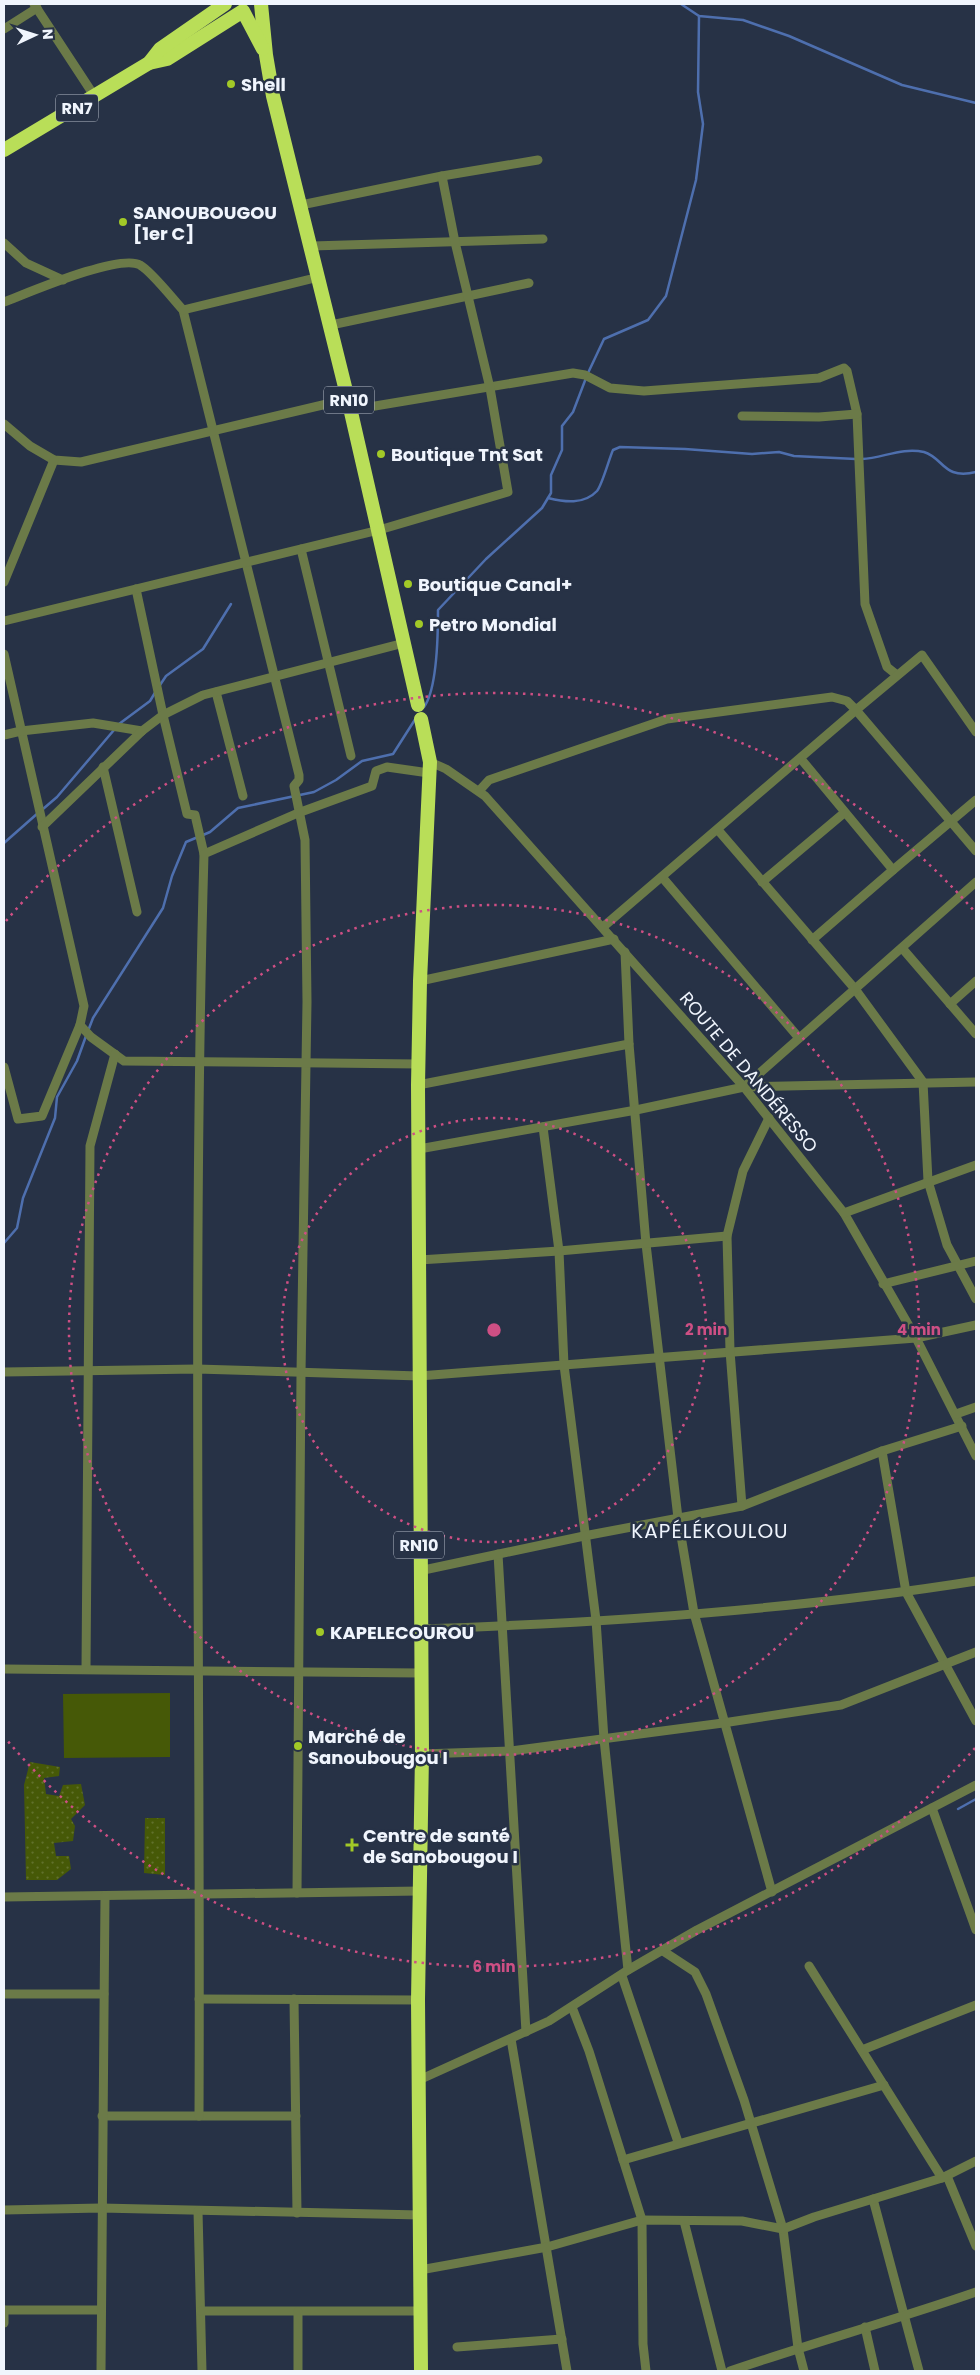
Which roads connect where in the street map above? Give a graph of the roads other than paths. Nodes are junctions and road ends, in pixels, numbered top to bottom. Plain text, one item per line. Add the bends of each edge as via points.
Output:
1 (225, 4) edge
2 (261, 4) edge
3 (35, 6) edge
4 (238, 7) edge
5 (4, 29) edge
6 (266, 55) junction
7 (149, 63) junction
8 (95, 97) junction
9 (4, 150) edge
10 (538, 160) dead end
11 (442, 176) junction
12 (301, 205) junction
13 (543, 239) dead end
14 (455, 242) junction
15 (4, 243) edge
16 (312, 246) junction
17 (319, 277) junction
18 (63, 280) junction
19 (530, 283) dead end
20 (468, 297) junction
21 (4, 302) edge
22 (183, 310) junction
23 (331, 325) junction
24 (490, 388) junction
25 (350, 405) junction
26 (857, 414) junction
27 (742, 416) dead end
28 (4, 424) edge
29 (214, 431) junction
30 (54, 460) junction
31 (379, 530) junction
32 (301, 549) junction
33 (245, 562) junction
34 (4, 582) edge
35 (136, 589) junction
36 (4, 621) edge
37 (404, 643) junction
38 (4, 654) edge
39 (329, 662) junction
40 (897, 675) junction
41 (274, 677) junction
42 (216, 692) junction
43 (856, 710) junction
44 (163, 715) junction
45 (21, 731) junction
46 (142, 731) junction
47 (976, 732) edge
48 (4, 735) edge
49 (351, 756) dead end
50 (801, 759) junction
51 (103, 767) junction
52 (430, 768) junction
53 (479, 792) junction
54 (243, 796) dead end
55 (976, 800) edge
56 (298, 813) junction
57 (844, 813) junction
58 (951, 824) junction
59 (42, 827) junction
60 (718, 830) junction
61 (976, 851) edge
62 (204, 854) junction
63 (893, 870) junction
64 (662, 877) junction
65 (762, 882) junction
66 (976, 882) edge
67 (137, 912) dead end
68 (604, 927) junction
69 (614, 940) junction
70 (812, 940) junction
71 (902, 948) junction
72 (625, 952) junction
73 (420, 981) junction
74 (976, 981) edge
75 (855, 989) junction
76 (950, 1004) junction
77 (81, 1026) junction
78 (976, 1034) edge
79 (799, 1038) junction
80 (629, 1044) junction
81 (115, 1054) junction
82 (198, 1062) junction
83 (306, 1062) junction
84 (419, 1064) junction
85 (4, 1071) edge
86 (923, 1082) junction
87 (976, 1082) edge
88 (418, 1085) junction
89 (744, 1087) junction
90 (636, 1110) junction
91 (769, 1118) junction
92 (543, 1127) junction
93 (419, 1149) junction
94 (976, 1165) edge
95 (928, 1181) junction
96 (844, 1213) junction
97 (727, 1236) junction
98 (646, 1244) junction
99 (559, 1251) junction
100 (419, 1260) junction
101 (976, 1261) edge
102 (957, 1265) junction
103 (883, 1284) junction
104 (976, 1299) edge
105 (976, 1325) edge
106 (916, 1338) junction
107 (730, 1351) junction
108 (658, 1358) junction
109 (564, 1365) junction
110 (197, 1369) junction
111 (89, 1370) junction
112 (4, 1372) edge
113 (301, 1373) junction
114 (419, 1376) junction
115 (976, 1407) edge
116 (956, 1414) junction
117 (962, 1426) junction
118 (882, 1451) junction
119 (976, 1456) edge
120 (742, 1506) junction
121 (678, 1518) junction
122 (584, 1536) junction
123 (498, 1554) junction
124 (419, 1571) junction
125 (976, 1581) edge
126 (906, 1592) junction
127 (694, 1613) junction
128 (596, 1620) junction
129 (503, 1626) junction
130 (420, 1629) junction
131 (976, 1652) edge
132 (947, 1664) junction
133 (86, 1668) junction
134 (4, 1669) edge
135 (198, 1670) junction
136 (299, 1673) junction
137 (420, 1673) junction
138 (976, 1721) edge
139 (723, 1723) junction
140 (604, 1739) junction
141 (511, 1751) junction
142 (422, 1754) junction
143 (976, 1785) edge
144 (932, 1808) junction
145 (420, 1891) junction
146 (772, 1892) junction
147 (298, 1893) junction
148 (199, 1895) junction
149 (4, 1896) edge
150 (105, 1896) junction
151 (976, 1930) edge
152 (663, 1951) junction
153 (809, 1966) dead end
154 (625, 1973) junction
155 (4, 1994) edge
156 (104, 1994) junction
157 (200, 1999) junction
158 (294, 1999) junction
159 (418, 2000) junction
160 (976, 2005) edge
161 (572, 2007) junction
162 (526, 2032) junction
163 (511, 2039) junction
164 (862, 2050) junction
165 (418, 2080) junction
166 (884, 2085) junction
167 (102, 2116) junction
168 (199, 2116) junction
169 (296, 2116) junction
170 (750, 2124) junction
171 (678, 2142) junction
172 (623, 2160) junction
173 (976, 2161) edge
174 (945, 2177) junction
175 (873, 2199) junction
176 (101, 2208) junction
177 (4, 2210) edge
178 (198, 2211) junction
179 (298, 2213) junction
180 (420, 2215) junction
181 (642, 2220) junction
182 (684, 2221) junction
183 (783, 2229) junction
184 (976, 2246) edge
185 (546, 2247) junction
186 (420, 2270) junction
187 (976, 2292) edge
188 (4, 2310) edge
189 (100, 2310) junction
190 (201, 2311) junction
191 (298, 2312) junction
192 (421, 2312) junction
193 (904, 2316) junction
194 (4, 2323) edge
195 (865, 2327) junction
196 (562, 2339) junction
197 (457, 2347) dead end
198 (798, 2348) junction
199 (100, 2371) edge
200 (202, 2371) edge
201 (298, 2371) edge
202 (421, 2371) edge
203 (567, 2371) edge
204 (646, 2371) edge
205 (722, 2371) edge
206 (730, 2371) edge
207 (804, 2371) edge
208 (875, 2371) edge
209 (919, 2371) edge

1 - 7 highway, RN7 via 160,49
2 - 4 highway, RN7 via 253,10
2 - 6 highway, RN10
3 - 5 street
3 - 8 street
4 - 6 highway, RN10
4 - 7 highway, RN7 via 168,59
6 - 12 highway, RN10
7 - 8 highway, RN7
8 - 9 highway, RN7
10 - 11 street
11 - 12 street
11 - 14 street
12 - 16 highway, RN10
13 - 14 street
14 - 16 street
14 - 20 street
15 - 18 street via 26,263
16 - 17 highway, RN10
17 - 22 street
17 - 23 highway, RN10
18 - 21 street
18 - 22 street via 112,264 135,263 141,265
19 - 20 street
20 - 23 street
20 - 24 street
22 - 29 street
23 - 25 highway, RN10
24 - 25 street
24 - 26 street via 573,373 588,376 610,388 644,391 819,378 844,368
24 - 31 street via 508,492
25 - 29 street
25 - 31 highway, RN10
26 - 27 street
26 - 40 street via 865,604 887,667
28 - 30 street via 30,446
29 - 30 street via 81,462
29 - 33 street
30 - 34 street
31 - 32 street
31 - 37 highway, RN10
32 - 33 street
32 - 39 street
33 - 35 street
33 - 41 street
35 - 36 street
35 - 44 street
37 - 39 street
37 - 52 highway, RN10
38 - 45 street
39 - 41 street
39 - 49 street
40 - 43 street
40 - 47 street via 922,655
41 - 42 street
41 - 56 street via 299,774 294,786
42 - 44 street
42 - 54 street
43 - 50 street
43 - 53 street via 847,701 832,697 666,719 489,780
43 - 58 street
44 - 46 street
44 - 62 street via 187,814 195,815
45 - 46 street via 93,723
45 - 48 street
45 - 59 street
46 - 51 street
50 - 57 street
50 - 60 street
51 - 59 street
51 - 67 street
52 - 53 street, ROUTE DE DANDÉRESSO via 446,769
52 - 56 street, ROUTE DE DANDÉRESSO via 387,767 376,771 372,786
52 - 73 highway, RN10
53 - 68 street, ROUTE DE DANDÉRESSO
55 - 58 street
56 - 62 street
56 - 83 street via 305,840
57 - 63 street
57 - 65 street
58 - 61 street
58 - 63 street
59 - 77 street via 84,1006
60 - 64 street
60 - 65 street
62 - 82 street
63 - 70 street
64 - 68 street
64 - 79 street
65 - 70 street
66 - 71 street
68 - 69 street, ROUTE DE DANDÉRESSO
69 - 72 street, ROUTE DE DANDÉRESSO
69 - 73 street
70 - 75 street
71 - 75 street
71 - 76 street
72 - 80 street
72 - 89 street, ROUTE DE DANDÉRESSO
73 - 84 highway, RN10
74 - 76 street
75 - 79 street
75 - 86 street
76 - 78 street
77 - 81 street via 90,1037
77 - 85 street via 42,1116 18,1119
79 - 89 street
80 - 88 street
80 - 90 street
81 - 82 street via 124,1061
81 - 111 street via 90,1146
82 - 83 street
82 - 110 street
83 - 84 street
83 - 113 street
84 - 88 highway, RN10
86 - 87 street
86 - 89 street
86 - 95 street
88 - 93 highway, RN10
89 - 90 street
89 - 91 street, ROUTE DE DANDÉRESSO
90 - 92 street
90 - 98 street
91 - 96 street, ROUTE DE DANDÉRESSO
91 - 97 street via 743,1171
92 - 93 street
92 - 99 street
93 - 100 highway, RN10
94 - 95 street
95 - 96 street
95 - 102 street via 947,1245
96 - 103 street, ROUTE DE DANDÉRESSO
97 - 98 street
97 - 107 street
98 - 99 street
98 - 108 street
99 - 100 street
99 - 109 street
100 - 114 highway, RN10
101 - 102 street
102 - 103 street
102 - 104 street
103 - 106 street, ROUTE DE DANDÉRESSO
105 - 106 street
106 - 107 street
106 - 116 street, ROUTE DE DANDÉRESSO
107 - 108 street
107 - 120 street
108 - 109 street
108 - 121 street
109 - 114 street
109 - 122 street
110 - 111 street
110 - 113 street
110 - 135 street
111 - 112 street
111 - 133 street
113 - 114 street
113 - 136 street
114 - 124 highway, RN10
115 - 116 street
116 - 117 street, ROUTE DE DANDÉRESSO
117 - 118 street
117 - 119 street, ROUTE DE DANDÉRESSO
118 - 120 street
118 - 126 street
120 - 121 street
121 - 122 street
121 - 127 street
122 - 123 street
122 - 128 street
123 - 124 street
123 - 129 street
124 - 130 highway, RN10
125 - 126 street
126 - 127 street
126 - 132 street
127 - 128 street
127 - 139 street
128 - 129 street
128 - 140 street
129 - 130 street
129 - 141 street
130 - 137 highway, RN10
131 - 132 street
132 - 138 street
132 - 139 street via 841,1705
133 - 134 street
133 - 135 street
135 - 136 street
135 - 148 street
136 - 137 street
136 - 147 street
137 - 142 highway, RN10
139 - 140 street
139 - 146 street
140 - 141 street
140 - 154 street
141 - 142 street
141 - 162 street
142 - 145 highway, RN10
143 - 144 street
144 - 146 street
144 - 151 street
145 - 147 street
145 - 159 highway, RN10
146 - 152 street
147 - 148 street
148 - 150 street
148 - 157 street
149 - 150 street
150 - 156 street
152 - 154 street
152 - 170 street via 695,1972 706,1994
153 - 164 street
154 - 161 street
154 - 171 street
155 - 156 street
156 - 167 street
157 - 158 street
157 - 168 street
158 - 159 street
158 - 169 street
159 - 165 highway, RN10
160 - 164 street
161 - 162 street
161 - 172 street
162 - 163 street
163 - 165 street
163 - 185 street
164 - 166 street
165 - 180 highway, RN10
166 - 170 street
166 - 174 street
167 - 168 street
167 - 176 street
168 - 169 street
169 - 179 street
170 - 171 street
170 - 183 street
171 - 172 street
172 - 181 street
173 - 174 street
174 - 175 street
174 - 184 street
175 - 183 street
175 - 193 street
176 - 177 street
176 - 178 street
176 - 189 street
178 - 179 street
178 - 190 street
179 - 180 street
180 - 186 highway, RN10
181 - 182 street
181 - 185 street
181 - 204 street
182 - 183 street via 742,2221
182 - 205 street
183 - 198 street
185 - 186 street
185 - 196 street
186 - 192 highway, RN10
187 - 193 street
188 - 189 street
188 - 194 street
189 - 199 street
190 - 191 street
190 - 200 street
191 - 192 street
191 - 201 street
192 - 202 highway, RN10
193 - 195 street
193 - 209 street
195 - 198 street
195 - 208 street
196 - 197 street
196 - 203 street
198 - 206 street
198 - 207 street

